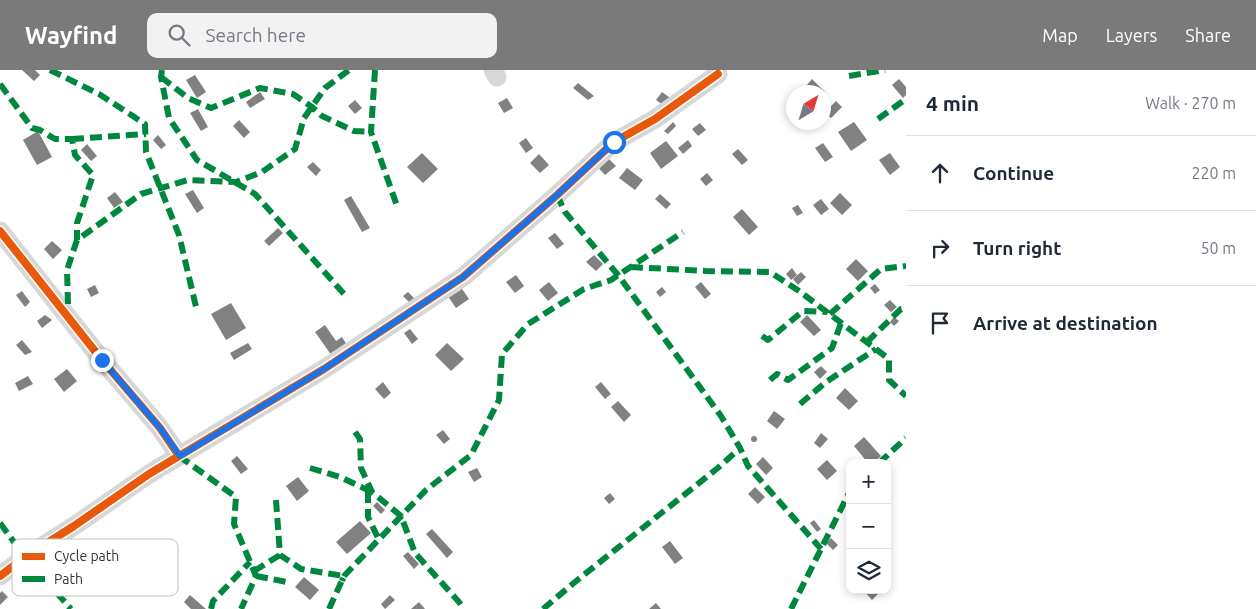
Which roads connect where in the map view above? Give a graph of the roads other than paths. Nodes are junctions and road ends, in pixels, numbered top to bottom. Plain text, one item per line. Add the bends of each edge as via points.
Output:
1 (715, 71) edge
2 (0, 231) edge
3 (180, 456) junction
4 (53, 539) edge
5 (12, 567) edge
6 (0, 576) edge

1 - 3 street via 655,119 614,142 463,277 324,369
2 - 3 street
3 - 4 street
5 - 6 street

